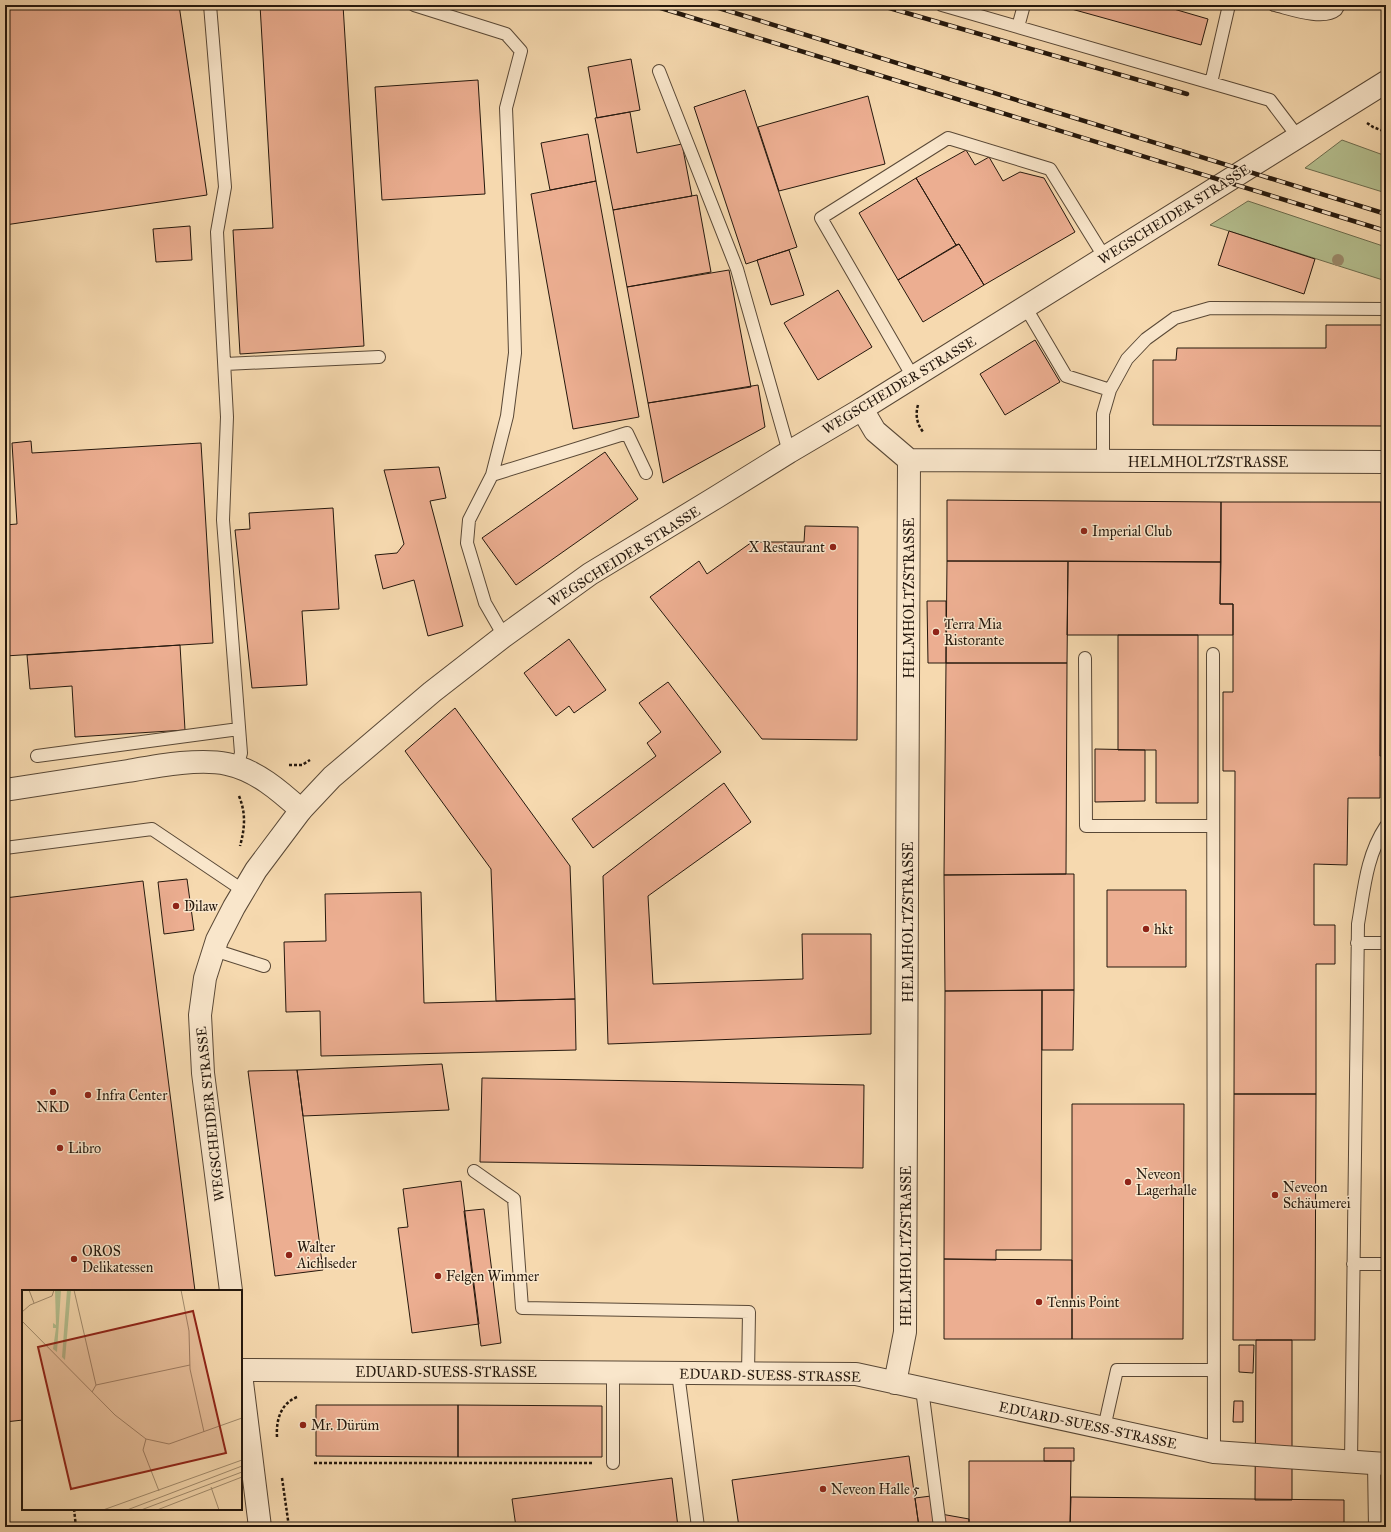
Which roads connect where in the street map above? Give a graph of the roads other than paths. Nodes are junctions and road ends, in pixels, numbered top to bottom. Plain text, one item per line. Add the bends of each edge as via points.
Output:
1 (210, 5) edge
2 (414, 5) edge
3 (942, 5) edge
4 (1024, 5) edge
5 (1229, 5) edge
6 (1274, 5) edge
7 (1339, 5) edge
8 (1018, 27) junction
9 (659, 71) dead end
10 (1386, 82) edge
11 (1211, 83) junction
12 (1298, 137) junction
13 (1104, 258) junction
14 (1026, 308) junction
15 (1386, 309) edge
16 (379, 357) dead end
17 (225, 364) junction
18 (913, 377) junction
19 (1110, 390) junction
20 (862, 409) junction
21 (788, 452) junction
22 (910, 460) junction
23 (1103, 461) junction
24 (1386, 462) edge
25 (646, 473) dead end
26 (492, 475) junction
27 (504, 636) junction
28 (1213, 654) dead end
29 (1086, 658) dead end
30 (239, 729) junction
31 (37, 756) dead end
32 (237, 767) junction
33 (5, 790) edge
34 (301, 810) junction
35 (1213, 826) junction
36 (1386, 826) edge
37 (5, 848) edge
38 (244, 891) junction
39 (1357, 943) junction
40 (1386, 943) edge
41 (214, 950) junction
42 (264, 966) dead end
43 (474, 1171) dead end
44 (1353, 1264) junction
45 (1386, 1264) edge
46 (231, 1290) edge
47 (242, 1370) edge
48 (1214, 1370) junction
49 (614, 1373) junction
50 (678, 1373) junction
51 (748, 1374) junction
52 (242, 1382) edge
53 (895, 1383) junction
54 (922, 1389) junction
55 (1104, 1428) junction
56 (1214, 1452) junction
57 (1351, 1462) junction
58 (613, 1463) road end
59 (1380, 1464) edge
60 (260, 1527) edge
61 (698, 1527) edge
62 (940, 1527) edge
63 (1375, 1527) edge

1 - 17 lane via 225,186 217,232
2 - 26 lane via 506,34 521,51 506,108 515,353 507,416
3 - 8 lane
4 - 8 lane
5 - 11 lane
6 - 7 lane via 1311,14 1325,14 1336,10
8 - 11 lane
9 - 21 lane via 737,269
10 - 12 street, WEGSCHEIDER STRASSE
11 - 12 lane via 1270,100
12 - 13 street, WEGSCHEIDER STRASSE
13 - 14 street, WEGSCHEIDER STRASSE
13 - 18 lane via 1050,169 948,138 821,218
14 - 18 street, WEGSCHEIDER STRASSE
14 - 19 lane via 1066,376
15 - 19 lane via 1210,308 1175,318 1146,339 1127,359
16 - 17 lane
17 - 30 lane via 227,417 224,520
18 - 20 street, WEGSCHEIDER STRASSE
19 - 23 lane via 1103,414
20 - 21 street, WEGSCHEIDER STRASSE
20 - 22 street via 875,431
21 - 27 street, WEGSCHEIDER STRASSE via 590,574
22 - 23 street, HELMHOLTZSTRASSE
22 - 53 street, HELMHOLTZSTRASSE via 905,1332
23 - 24 street, HELMHOLTZSTRASSE
25 - 26 lane via 627,433
26 - 27 lane via 469,520 467,543 485,603
27 - 34 street, WEGSCHEIDER STRASSE via 365,748 332,777
28 - 35 lane
29 - 35 lane via 1086,826
30 - 31 lane
30 - 32 lane via 241,753
32 - 33 street via 227,764 192,763 156,766
32 - 34 street via 253,773
34 - 38 street, WEGSCHEIDER STRASSE via 256,870
35 - 48 lane
36 - 39 lane via 1369,859
37 - 38 lane via 152,829
38 - 41 street, WEGSCHEIDER STRASSE
39 - 40 lane
39 - 44 lane
41 - 42 lane
41 - 46 street, WEGSCHEIDER STRASSE via 205,978 200,1015 203,1073
43 - 51 lane via 514,1199 522,1308 749,1312
44 - 45 lane
44 - 57 lane
47 - 49 street, EDUARD-SUESS-STRASSE
48 - 55 lane via 1117,1370
48 - 56 lane
49 - 50 street, EDUARD-SUESS-STRASSE
49 - 58 lane
50 - 51 street, EDUARD-SUESS-STRASSE
50 - 61 lane
51 - 53 street, EDUARD-SUESS-STRASSE via 856,1374
52 - 60 street
53 - 54 street, EDUARD-SUESS-STRASSE
54 - 55 street, EDUARD-SUESS-STRASSE
54 - 62 lane
55 - 56 street, EDUARD-SUESS-STRASSE
56 - 57 street, EDUARD-SUESS-STRASSE
57 - 59 street, EDUARD-SUESS-STRASSE
59 - 63 lane

